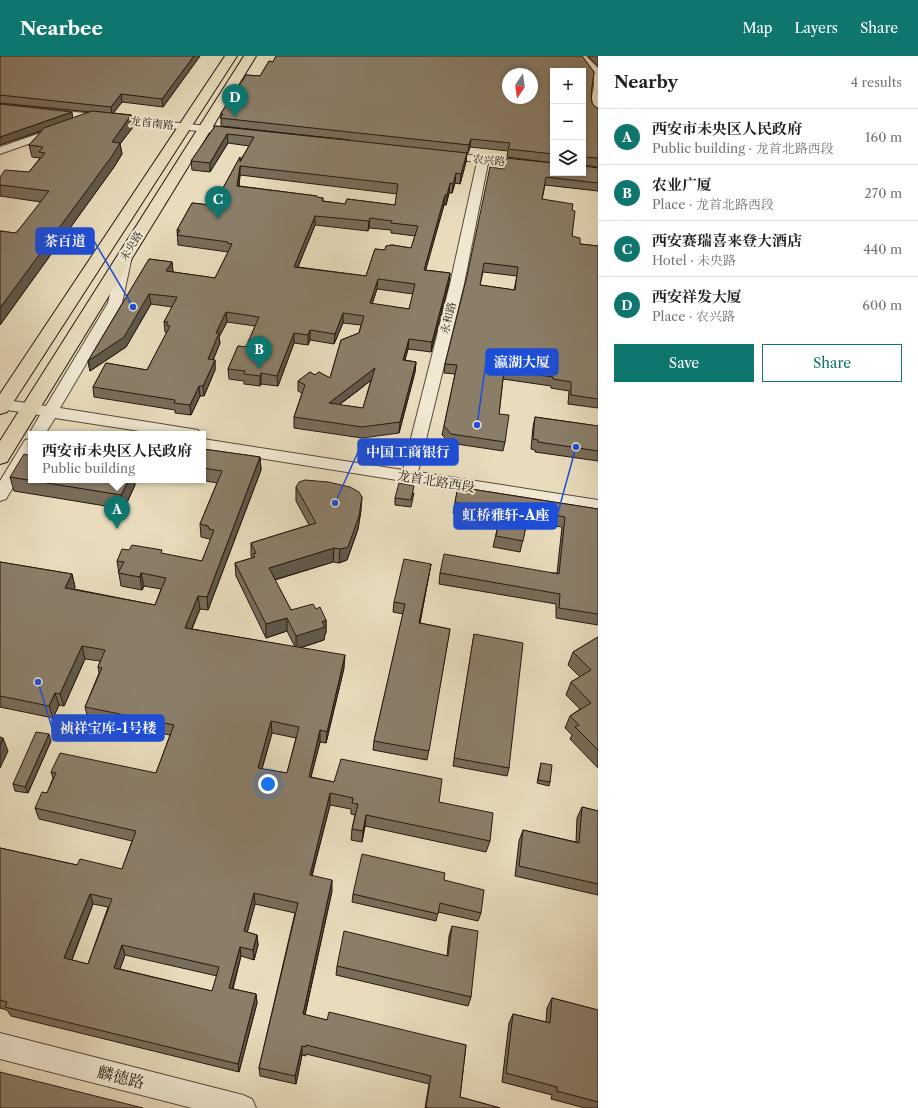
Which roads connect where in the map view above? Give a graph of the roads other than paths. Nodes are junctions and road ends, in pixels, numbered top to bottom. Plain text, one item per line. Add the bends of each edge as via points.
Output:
1 (231, 56) edge
2 (250, 56) edge
3 (580, 56) edge
4 (598, 81) edge
5 (598, 86) edge
6 (0, 106) edge
7 (598, 112) edge
8 (94, 117) junction
9 (186, 127) junction
10 (203, 129) junction
11 (250, 134) edge
12 (0, 151) edge
13 (428, 153) edge
14 (483, 159) junction
15 (550, 167) edge
16 (125, 256) junction
17 (1, 407) edge
18 (26, 413) junction
19 (47, 416) junction
20 (39, 431) edge
21 (123, 431) edge
22 (168, 431) edge
23 (206, 437) edge
24 (206, 444) edge
25 (28, 449) edge
26 (0, 457) edge
27 (410, 472) junction
28 (0, 495) edge
29 (598, 497) edge
30 (598, 506) edge
31 (0, 1046) edge
32 (243, 1108) edge

1 - 9 main road, 未央路
2 - 10 main road, 未央路
3 - 4 street via 596,72
5 - 7 street
6 - 8 street, 龙首南路
8 - 9 street, 龙首南路
8 - 12 street
9 - 10 street
9 - 17 main road, 未央路
10 - 11 street
10 - 16 main road, 未央路
13 - 14 street, 农兴路
14 - 15 street, 农兴路
14 - 27 street, 永和路 via 457,284
16 - 18 main road, 未央路
16 - 19 street via 115,303
17 - 18 street
18 - 19 street
18 - 26 main road, 未央路
19 - 20 street
19 - 21 street
19 - 22 street
23 - 27 street, 龙首北路西段
24 - 27 street, 龙首北路西段
25 - 28 street
27 - 29 street, 龙首北路西段
27 - 30 street, 龙首北路西段
31 - 32 street, 麟德路

